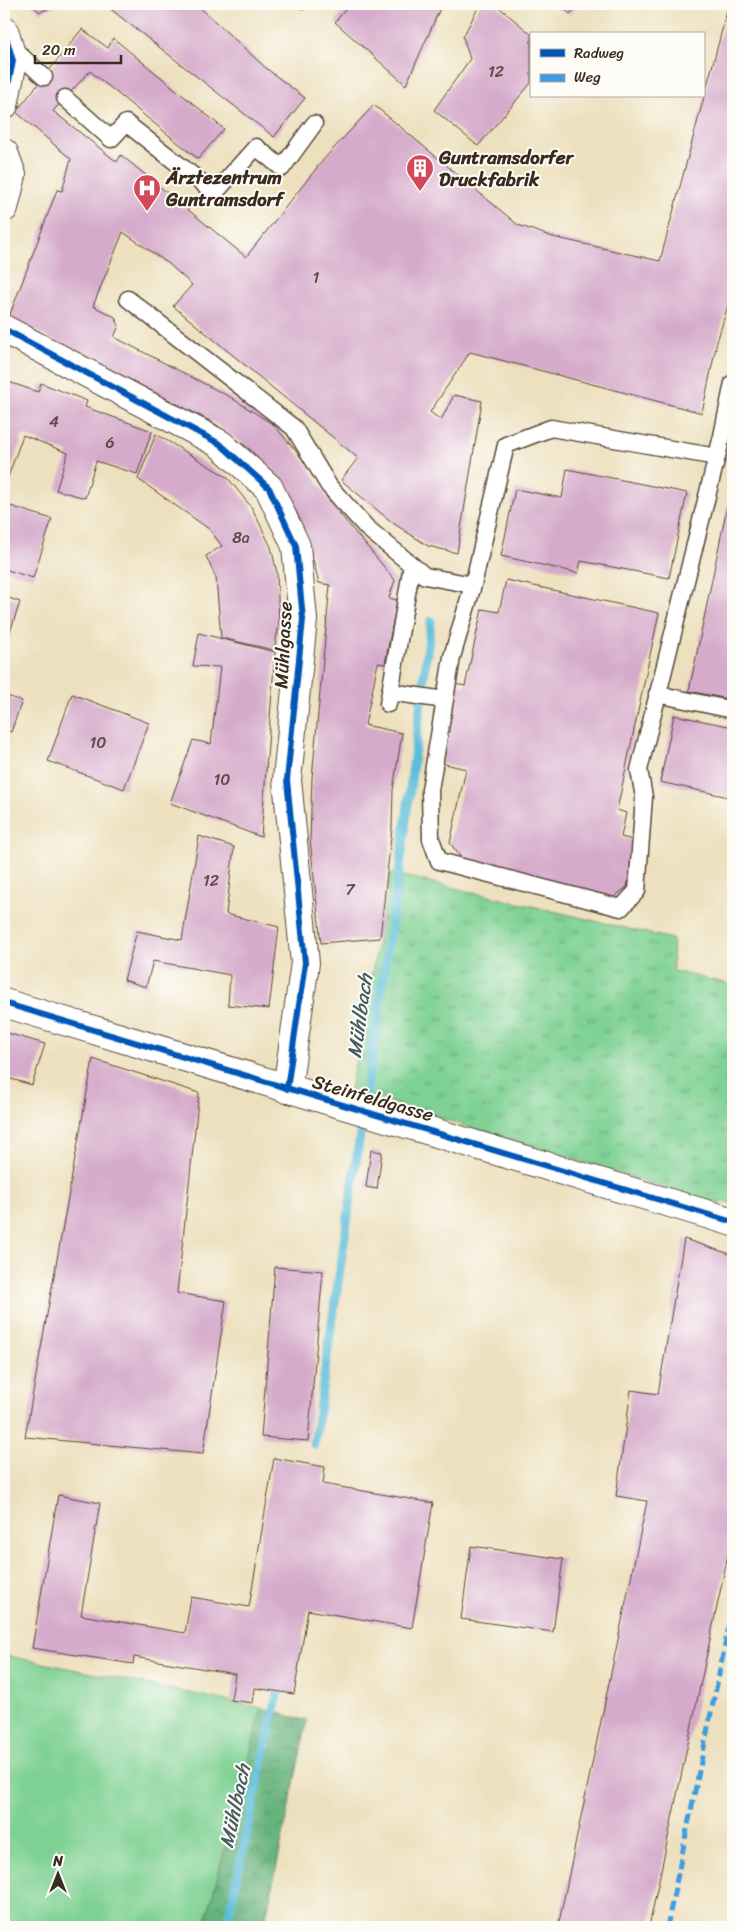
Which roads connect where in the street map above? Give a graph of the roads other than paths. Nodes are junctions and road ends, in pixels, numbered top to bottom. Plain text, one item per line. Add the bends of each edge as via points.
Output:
1 (6, 37) edge
2 (44, 77) dead end
3 (65, 98) dead end
4 (4, 105) edge
5 (314, 124) dead end
6 (4, 153) edge
7 (4, 208) edge
8 (128, 299) dead end
9 (4, 329) edge
10 (733, 383) edge
11 (728, 437) edge
12 (717, 456) junction
13 (412, 565) junction
14 (473, 586) junction
15 (657, 694) junction
16 (439, 699) junction
17 (733, 710) edge
18 (4, 1003) edge
19 (287, 1089) junction
20 (733, 1222) edge

1 - 2 lane
1 - 4 street via 13,61
3 - 5 lane via 111,139 126,124 215,193 256,147 282,168
6 - 7 street via 12,175
8 - 13 lane via 294,428 329,486 367,528
9 - 19 street, Mühlgasse via 220,444 269,488 296,546 303,619 287,780 305,963
10 - 11 lane
11 - 12 lane
12 - 14 lane via 551,428 506,445
12 - 15 lane
13 - 14 lane via 425,576
13 - 16 lane via 389,698 409,695
14 - 16 lane
15 - 16 lane via 640,770 644,797 636,891 621,908 439,861 431,839 430,790
15 - 17 lane
18 - 19 street, Steinfeldgasse
19 - 20 street, Steinfeldgasse

